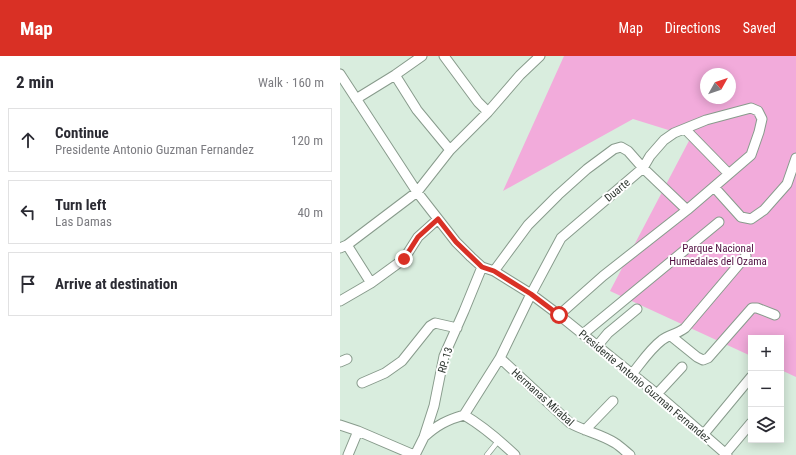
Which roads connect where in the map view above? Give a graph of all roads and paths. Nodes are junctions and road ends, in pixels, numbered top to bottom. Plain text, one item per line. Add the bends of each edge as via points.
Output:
1 (422, 56) edge
2 (444, 56) edge
3 (540, 56) edge
4 (340, 74) edge
5 (395, 75) junction
6 (356, 99) junction
7 (488, 112) junction
8 (685, 129) junction
9 (450, 150) junction
10 (796, 158) edge
11 (643, 168) junction
12 (729, 174) junction
13 (714, 187) junction
14 (417, 192) junction
15 (687, 210) junction
16 (438, 219) junction
17 (719, 222) dead end
18 (344, 246) edge
19 (746, 256) dead end
20 (482, 267) junction
21 (494, 271) junction
22 (371, 283) junction
23 (531, 294) junction
24 (340, 301) edge
25 (637, 309) dead end
26 (559, 315) junction
27 (775, 316) dead end
28 (456, 328) junction
29 (583, 334) junction
30 (671, 336) junction
31 (598, 345) junction
32 (500, 358) junction
33 (682, 367) dead end
34 (632, 374) junction
35 (748, 381) edge
36 (362, 383) dead end
37 (657, 394) junction
38 (613, 401) dead end
39 (464, 415) junction
40 (340, 425) edge
41 (748, 427) edge
42 (585, 430) junction
43 (358, 431) junction
44 (703, 435) junction
45 (424, 437) junction
46 (499, 440) junction
47 (726, 454) edge
48 (348, 455) edge
49 (414, 455) edge
50 (487, 455) edge
51 (515, 455) edge
52 (630, 455) edge

1 - 5 street
2 - 7 street
3 - 7 street
4 - 6 street, Presidente Antonio Guzman Fernandez
5 - 6 street
5 - 9 street via 417,110
6 - 14 street, Presidente Antonio Guzman Fernandez
7 - 9 street
8 - 11 street, Duarte via 664,140
8 - 12 street
8 - 12 street, Duarte via 706,120 751,108 758,111 762,119 751,155
9 - 14 street
10 - 13 street via 787,184 764,210 751,219 741,217
11 - 15 street
11 - 21 street via 621,147 614,148 581,174 528,225
11 - 23 street, Duarte via 561,238
12 - 13 street
13 - 15 street
14 - 16 street, Presidente Antonio Guzman Fernandez
14 - 18 street
15 - 26 street via 603,276
16 - 20 street, Presidente Antonio Guzman Fernandez via 456,242
16 - 22 street via 418,237 404,259
17 - 29 street
18 - 22 street
19 - 30 street via 685,328
20 - 21 street, Presidente Antonio Guzman Fernandez
20 - 28 street, RP. 13
21 - 23 street, Presidente Antonio Guzman Fernandez
22 - 24 street
23 - 26 street, Presidente Antonio Guzman Fernandez
23 - 32 street, Duarte
25 - 31 street via 608,333
26 - 29 street, Presidente Antonio Guzman Fernandez
27 - 30 street via 752,308 708,358 703,360
28 - 36 street via 435,323 402,361 385,373
28 - 45 street, RP. 13 via 444,356 434,406
29 - 31 street, Presidente Antonio Guzman Fernandez
30 - 34 street via 657,344
31 - 34 street, Presidente Antonio Guzman Fernandez
32 - 39 street, Duarte
32 - 42 street, Hermanas Mirabal via 570,423
33 - 37 street
34 - 37 street, Presidente Antonio Guzman Fernandez
35 - 44 street
37 - 44 street, Presidente Antonio Guzman Fernandez
38 - 42 street
39 - 45 street via 436,426
39 - 46 street
40 - 43 street
41 - 47 street
42 - 52 street, Hermanas Mirabal via 616,443
43 - 48 street
43 - 49 street
44 - 47 street, Presidente Antonio Guzman Fernandez
45 - 49 street, RP. 13
46 - 50 lane
46 - 51 street

